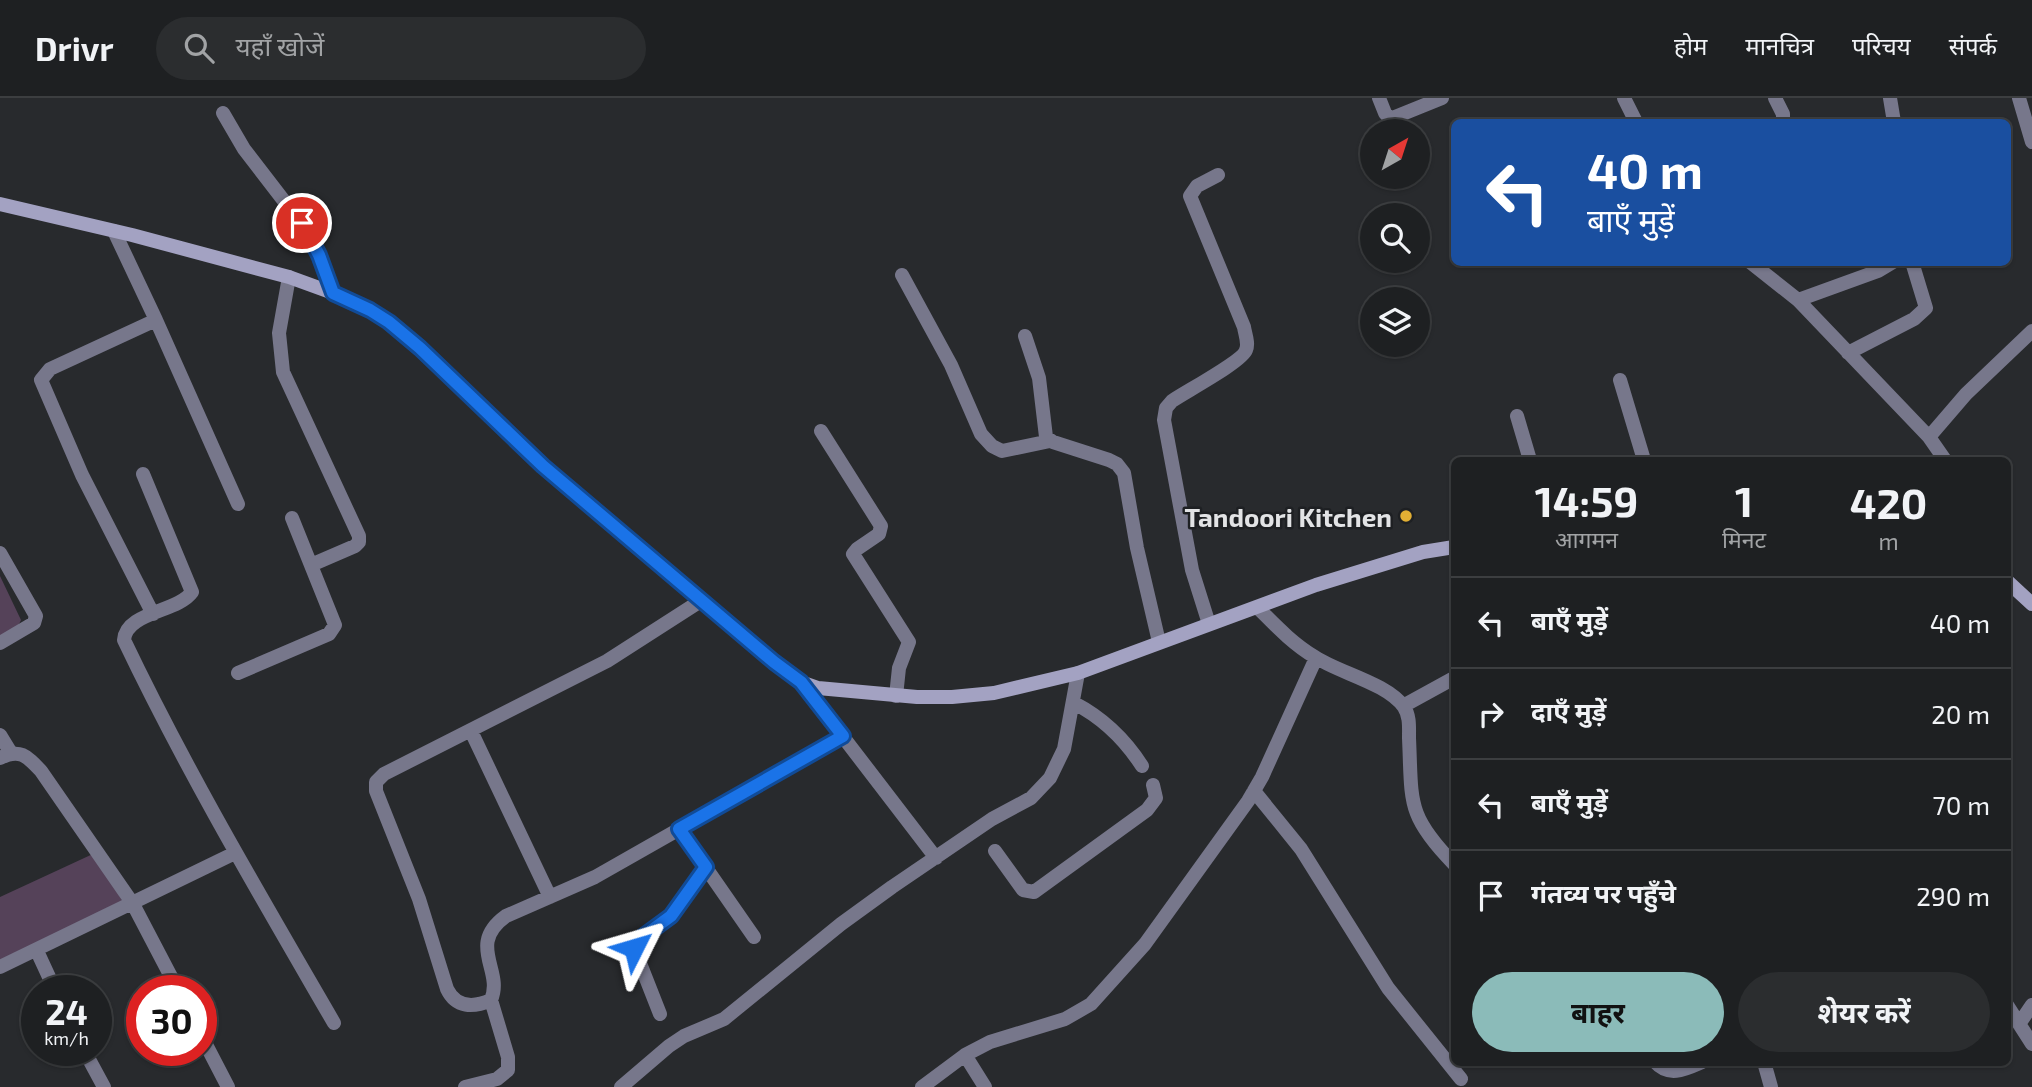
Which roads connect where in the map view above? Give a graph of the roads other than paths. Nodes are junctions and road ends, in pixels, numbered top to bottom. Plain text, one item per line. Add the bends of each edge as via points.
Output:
1 (1379, 98) edge
2 (1442, 98) edge
3 (1624, 98) edge
4 (1775, 98) edge
5 (1890, 98) edge
6 (2019, 98) edge
7 (223, 113) dead end
8 (1634, 119) edge
9 (1783, 119) edge
10 (1894, 119) edge
11 (2032, 142) edge
12 (1218, 175) dead end
13 (0, 204) edge
14 (114, 231) junction
15 (1755, 266) edge
16 (1886, 266) edge
17 (1913, 266) edge
18 (902, 275) dead end
19 (289, 277) junction
20 (333, 293) junction
21 (1798, 300) junction
22 (156, 320) junction
23 (2032, 331) edge
24 (1025, 336) dead end
25 (1848, 352) junction
26 (1620, 380) dead end
27 (1517, 416) dead end
28 (821, 431) dead end
29 (1929, 437) junction
30 (1049, 441) junction
31 (1529, 457) edge
32 (1643, 457) edge
33 (1943, 457) edge
34 (143, 474) dead end
35 (238, 504) dead end
36 (292, 518) dead end
37 (1451, 547) edge
38 (0, 553) edge
39 (311, 565) junction
40 (2011, 585) edge
41 (702, 600) junction
42 (2032, 604) edge
43 (1258, 608) junction
44 (153, 614) junction
45 (1209, 624) junction
46 (1159, 642) junction
47 (0, 643) edge
48 (1316, 658) junction
49 (238, 673) dead end
50 (1078, 673) junction
51 (1451, 680) edge
52 (801, 682) junction
53 (896, 696) junction
54 (1074, 704) junction
55 (1403, 706) junction
56 (471, 731) junction
57 (0, 735) edge
58 (843, 736) junction
59 (6, 755) edge
60 (1142, 766) dead end
61 (1153, 785) dead end
62 (1254, 791) junction
63 (679, 829) junction
64 (995, 851) dead end
65 (234, 853) junction
66 (936, 858) junction
67 (1451, 861) edge
68 (706, 867) junction
69 (550, 897) junction
70 (133, 904) junction
71 (754, 937) dead end
72 (37, 951) junction
73 (0, 967) edge
74 (48, 975) edge
75 (170, 975) edge
76 (491, 1000) junction
77 (2032, 1005) edge
78 (2011, 1011) edge
79 (660, 1014) dead end
80 (334, 1023) dead end
81 (2019, 1024) junction
82 (2032, 1044) edge
83 (965, 1055) junction
84 (93, 1066) edge
85 (217, 1066) edge
86 (1661, 1066) edge
87 (1691, 1066) edge
88 (1765, 1066) edge
89 (1461, 1079) dead end
90 (104, 1087) edge
91 (228, 1087) edge
92 (465, 1087) edge
93 (621, 1087) edge
94 (922, 1087) edge
95 (985, 1087) edge
96 (1772, 1087) edge

1 - 2 street via 1390,119
3 - 8 street
4 - 9 street
5 - 10 street
6 - 11 street
7 - 20 street via 244,149 302,223
12 - 45 street via 1197,186 1190,196 1244,327 1247,348 1245,354 1172,401 1164,420 1189,557
13 - 14 street
14 - 19 street
14 - 22 street
15 - 21 street
16 - 21 street
17 - 25 street via 1926,308 1914,319
18 - 30 street via 987,442 1002,451
19 - 20 street
19 - 39 street via 279,333 283,372 359,536 355,546
20 - 41 street via 389,322 543,466
21 - 25 street
22 - 35 street
22 - 44 street via 50,369 41,380 82,475
23 - 29 street
24 - 30 street via 1039,378
25 - 29 street
26 - 32 street
27 - 31 street
28 - 53 street via 881,526 879,534 853,554 909,642
29 - 33 street
30 - 46 street via 1089,452 1121,469
34 - 44 street via 192,592
36 - 39 street
37 - 43 street via 1371,566
38 - 47 street via 36,616 34,623
39 - 49 street via 334,619 332,631
40 - 42 street
41 - 52 street
41 - 56 street via 607,661
43 - 45 street
43 - 48 street
44 - 65 street via 132,624 124,640
45 - 46 street
46 - 50 street
48 - 55 street via 1392,695
48 - 62 street
50 - 53 street via 978,695
50 - 54 street
51 - 55 street
52 - 53 street
52 - 58 street
54 - 60 street via 1105,722
54 - 66 street via 1064,749 1050,778 1031,798
55 - 67 street via 1408,718 1413,805 1432,841
56 - 69 street
56 - 76 street via 384,774 375,787 451,997 463,1006
57 - 59 street
58 - 63 street
58 - 66 street
59 - 70 street via 23,755 41,771
61 - 64 street via 1156,798 1147,810 1034,892 1023,890
62 - 83 street via 1145,944 1097,998 1065,1019 990,1042
62 - 89 street via 1301,849 1388,988
63 - 68 street
63 - 69 street
65 - 70 street
65 - 80 street
66 - 93 street via 841,924 723,1019 684,1036
68 - 71 street
68 - 79 street via 671,916 635,945
69 - 76 street via 506,916 491,929 487,953
70 - 72 street
70 - 75 street
72 - 73 street
72 - 74 street
76 - 92 street via 508,1070 497,1079
77 - 81 street
78 - 81 street
81 - 82 street
83 - 94 street
83 - 95 street
84 - 90 street
85 - 91 street
86 - 87 street via 1677,1071
88 - 96 street

